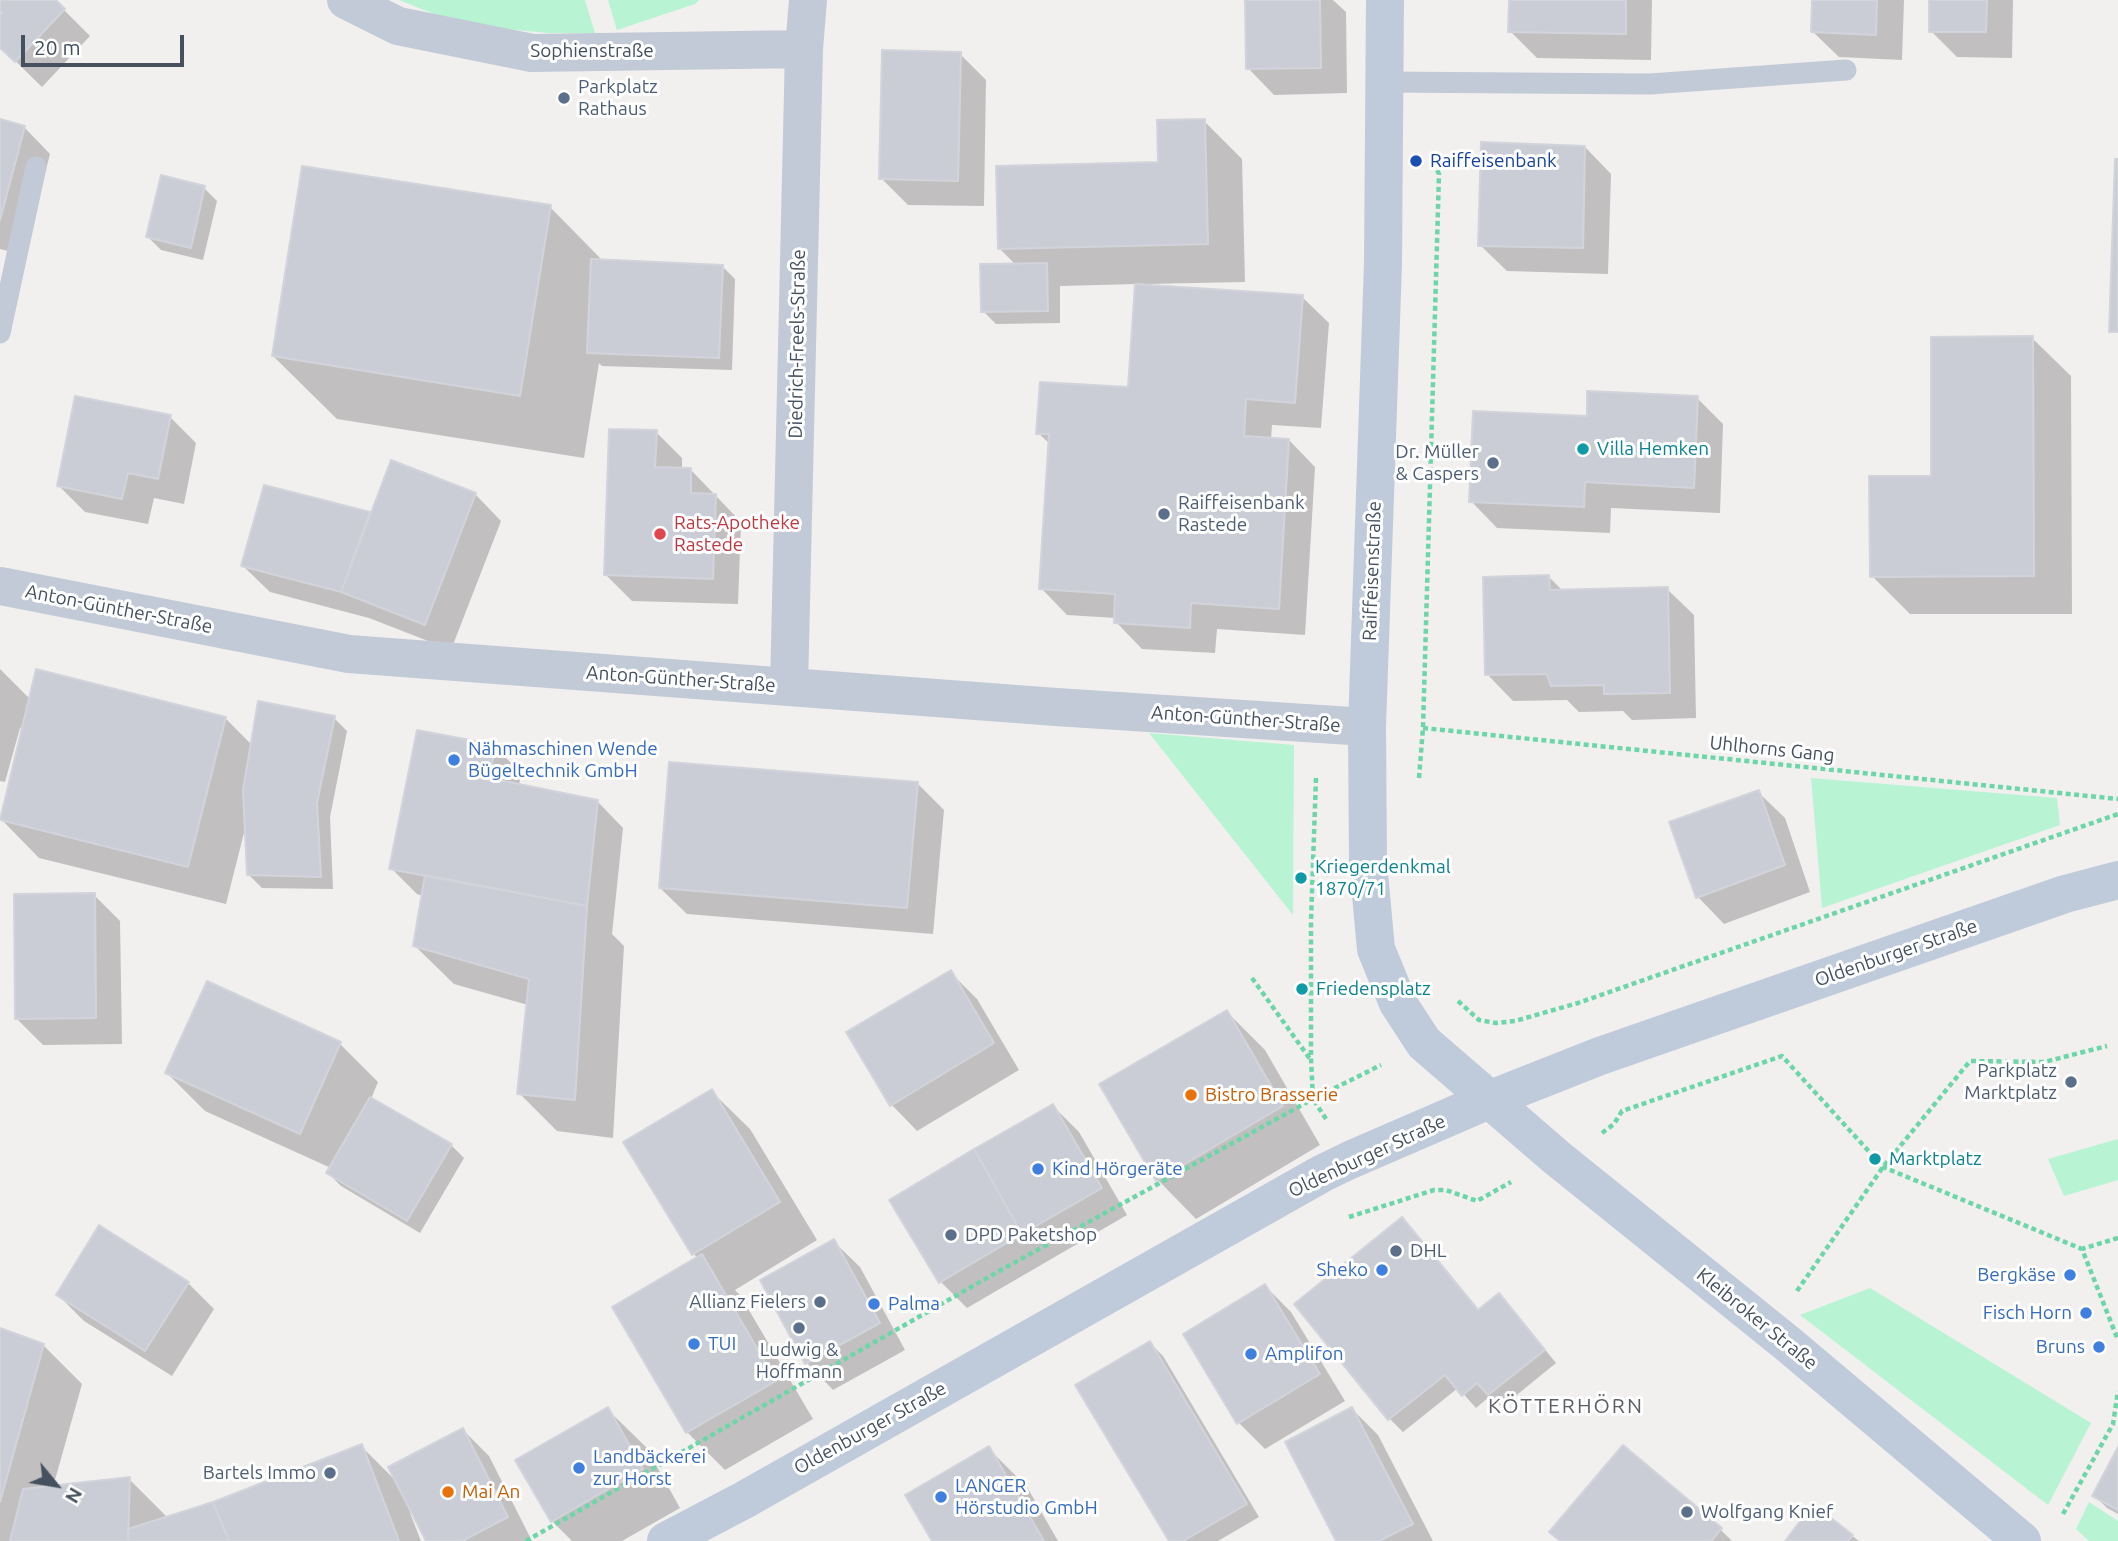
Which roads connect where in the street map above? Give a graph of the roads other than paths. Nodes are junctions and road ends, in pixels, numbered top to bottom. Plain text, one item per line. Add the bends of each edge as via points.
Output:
1 (346, 0) edge
2 (808, 0) edge
3 (1385, 0) edge
4 (804, 49) junction
5 (1846, 70) dead end
6 (1384, 82) junction
7 (36, 167) dead end
8 (0, 333) edge
9 (0, 586) edge
10 (789, 687) junction
11 (1367, 727) junction
12 (2118, 880) edge
13 (1491, 1099) junction
14 (666, 1541) edge
15 (2022, 1541) edge

1 - 4 street, Sophienstraße via 398,26 532,53
2 - 4 street, Diedrich-Freels-Straße
3 - 6 street, Raiffeisenstraße
4 - 10 street, Diedrich-Freels-Straße
5 - 6 lane via 1650,84
6 - 11 street, Raiffeisenstraße via 1383,262
7 - 8 lane
9 - 10 street, Anton-Günther-Straße via 349,654
10 - 11 street, Anton-Günther-Straße
11 - 13 street, Raiffeisenstraße via 1368,863 1376,949 1398,1003 1424,1043
12 - 13 street, Oldenburger Straße via 2065,894 1600,1056
13 - 14 street, Oldenburger Straße via 1323,1172
13 - 15 street, Kleibroker Straße

